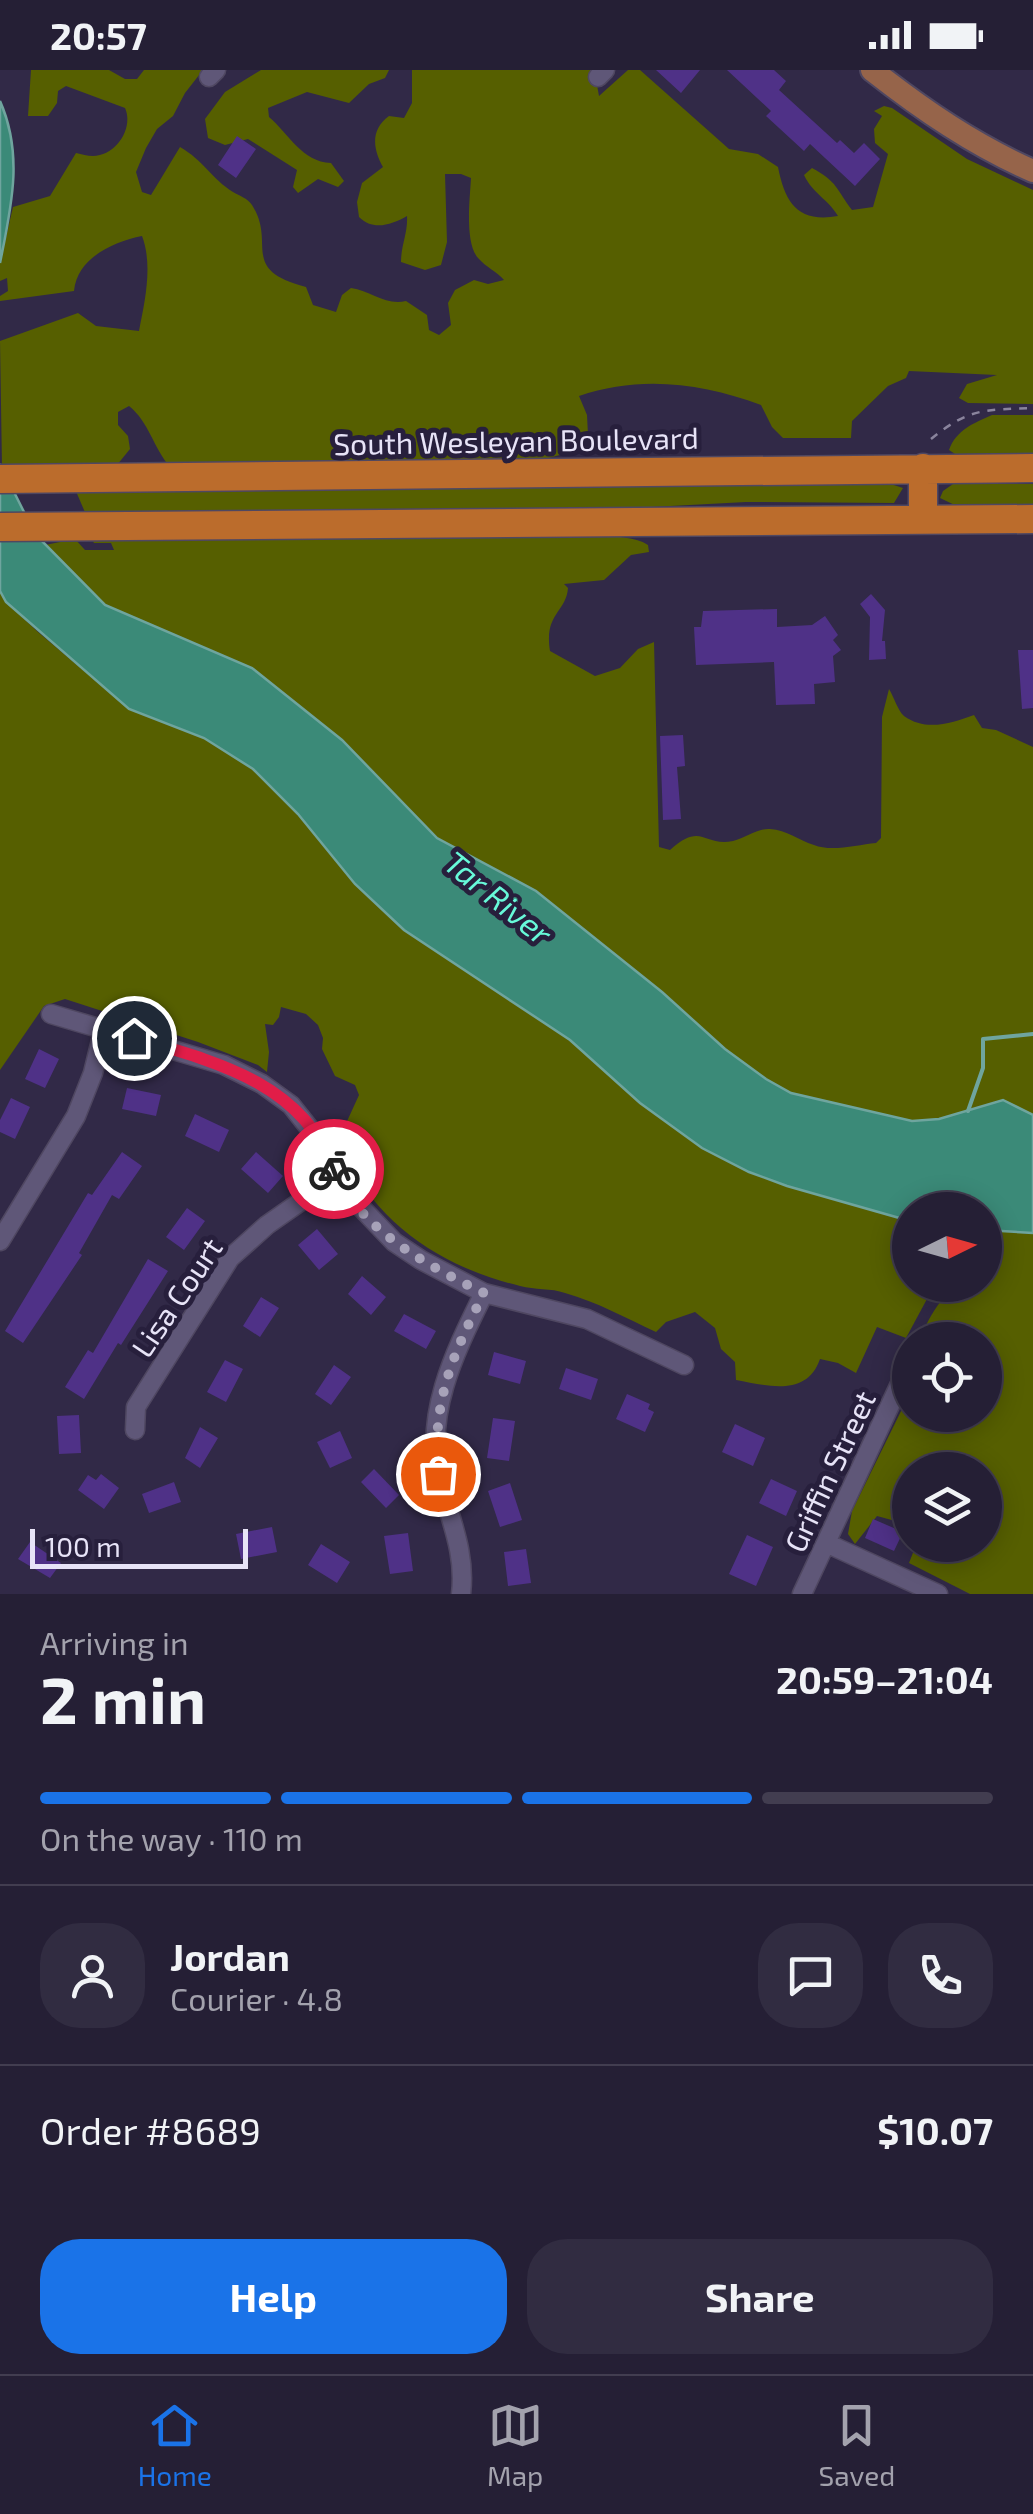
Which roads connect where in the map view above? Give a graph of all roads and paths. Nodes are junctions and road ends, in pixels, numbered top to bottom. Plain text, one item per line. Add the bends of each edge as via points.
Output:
1 (872, 70) edge
2 (1033, 171) edge
3 (1033, 408) edge
4 (931, 439) dead end
5 (923, 468) junction
6 (1033, 468) edge
7 (0, 479) edge
8 (923, 518) junction
9 (1033, 519) edge
10 (0, 527) edge
11 (50, 1014) dead end
12 (104, 1028) junction
13 (337, 1176) junction
14 (0, 1241) edge
15 (484, 1293) junction
16 (684, 1365) dead end
17 (892, 1400) edge
18 (135, 1430) dead end
19 (826, 1542) junction
20 (460, 1594) edge
21 (802, 1594) edge
22 (938, 1594) edge

1 - 2 main road via 935,118
3 - 4 path via 975,410
5 - 6 highway, South Wesleyan Boulevard
5 - 7 highway, South Wesleyan Boulevard
5 - 8 highway
8 - 9 highway
8 - 10 highway
11 - 12 street
12 - 13 street via 224,1065 262,1084 306,1122
12 - 14 street via 76,1116
13 - 15 street via 394,1242
13 - 18 street, Lisa Court via 230,1258 136,1407
15 - 16 street via 587,1319
15 - 20 street via 449,1367 437,1424 438,1474 462,1551
17 - 19 street, Griffin Street
19 - 21 street, Griffin Street
19 - 22 street

